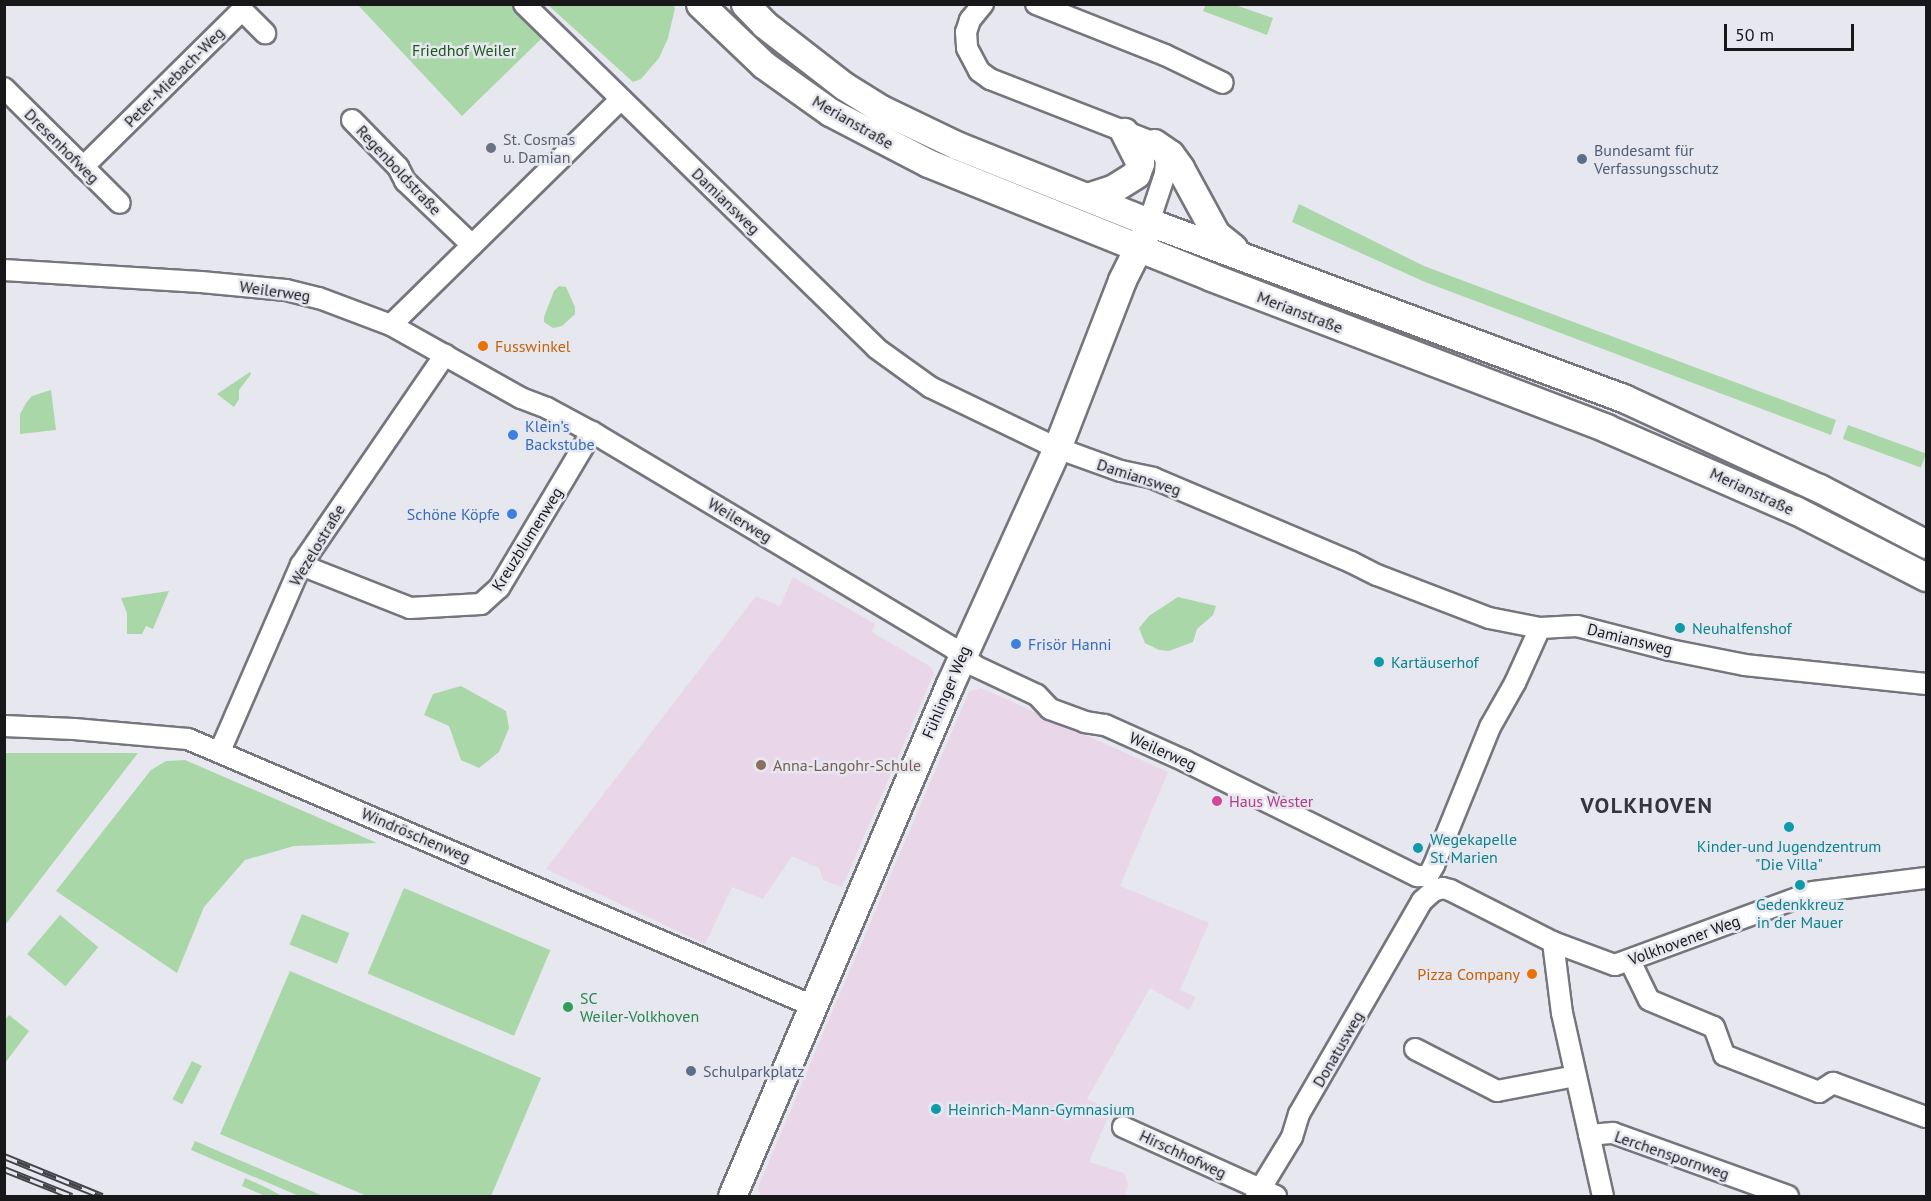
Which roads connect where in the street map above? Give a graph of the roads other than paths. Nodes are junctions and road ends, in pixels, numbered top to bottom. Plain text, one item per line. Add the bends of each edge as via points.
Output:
1 (524, 4) edge
2 (700, 4) edge
3 (745, 4) edge
4 (982, 4) edge
5 (1036, 4) edge
6 (265, 33) dead end
7 (1223, 83) dead end
8 (4, 88) edge
9 (621, 99) junction
10 (352, 120) dead end
11 (1124, 132) junction
12 (1154, 143) junction
13 (83, 167) junction
14 (1087, 197) junction
15 (120, 203) dead end
16 (1149, 222) junction
17 (472, 245) junction
18 (1139, 249) junction
19 (1239, 253) junction
20 (4, 270) edge
21 (391, 325) junction
22 (445, 355) junction
23 (592, 432) junction
24 (1056, 448) junction
25 (1926, 544) edge
26 (301, 565) junction
27 (1926, 577) edge
28 (1540, 628) junction
29 (962, 656) junction
30 (1926, 684) edge
31 (4, 726) edge
32 (220, 751) junction
33 (1926, 878) edge
34 (1422, 901) joint
35 (1553, 942) junction
36 (1630, 961) junction
37 (813, 1006) junction
38 (1415, 1049) dead end
39 (1576, 1076) junction
40 (1926, 1117) edge
41 (1123, 1126) dead end
42 (1589, 1135) junction
43 (1264, 1194) edge
44 (732, 1197) edge
45 (1603, 1197) edge
46 (1788, 1197) edge

1 - 9 street, Damiansweg
2 - 18 street, Merianstraße via 764,65 830,112 928,163
3 - 14 street, Merianstraße via 764,24 844,86 881,109 978,155
4 - 11 street via 966,32 967,48 979,71 990,79
5 - 7 street via 1165,55
6 - 13 street, Peter-Miebach-Weg via 242,10
8 - 13 street, Dresenhofweg
9 - 17 street
9 - 24 street, Damiansweg via 900,368 930,387
10 - 17 street, Regenboldstraße via 398,166 405,181
11 - 12 street
11 - 14 street via 1140,163 1136,174 1118,186
12 - 16 street via 1166,160 1166,174
12 - 19 street via 1170,154 1180,168 1216,234
13 - 15 street, Dresenhofweg
14 - 16 street, Merianstraße
16 - 18 street, Fühlinger Weg
16 - 19 street, Merianstraße
17 - 21 street
18 - 24 street, Fühlinger Weg via 1120,285
18 - 27 street, Merianstraße via 1606,428 1795,510
19 - 25 street, Merianstraße via 1623,398 1809,483
20 - 21 street, Weilerweg via 286,290
21 - 22 street, Weilerweg
22 - 23 street, Weilerweg
22 - 26 street, Wezelostraße
23 - 26 street, Kreuzblumenweg via 499,588 481,604 410,608
23 - 29 street, Weilerweg
24 - 28 street, Damiansweg via 1153,478 1377,575 1490,618
24 - 29 street, Fühlinger Weg
26 - 32 street, Wezelostraße
28 - 29 street, Weilerweg via 1490,727 1428,876 1417,876 1185,760 1105,725 1050,709 1037,695
28 - 30 street, Damiansweg via 1577,626 1745,665
29 - 37 street, Fühlinger Weg
31 - 32 street, Windröschenweg via 188,739
32 - 37 street, Windröschenweg
33 - 36 street, Volkhovener Weg via 1813,892
34 - 35 street, Volkhovener Weg via 1433,891 1450,890
34 - 43 street, Donatusweg via 1299,1114
35 - 36 street, Volkhovener Weg via 1601,962 1615,965
35 - 39 street, Lerchenspornweg via 1562,1013
36 - 40 street via 1649,1000 1714,1027 1724,1055 1819,1092 1833,1083
37 - 44 street, Fühlinger Weg
38 - 39 street via 1497,1091
39 - 42 street, Lerchenspornweg
41 - 43 street, Hirschhofweg
42 - 45 street, Lerchenspornweg
42 - 46 street, Lerchenspornweg via 1613,1133

